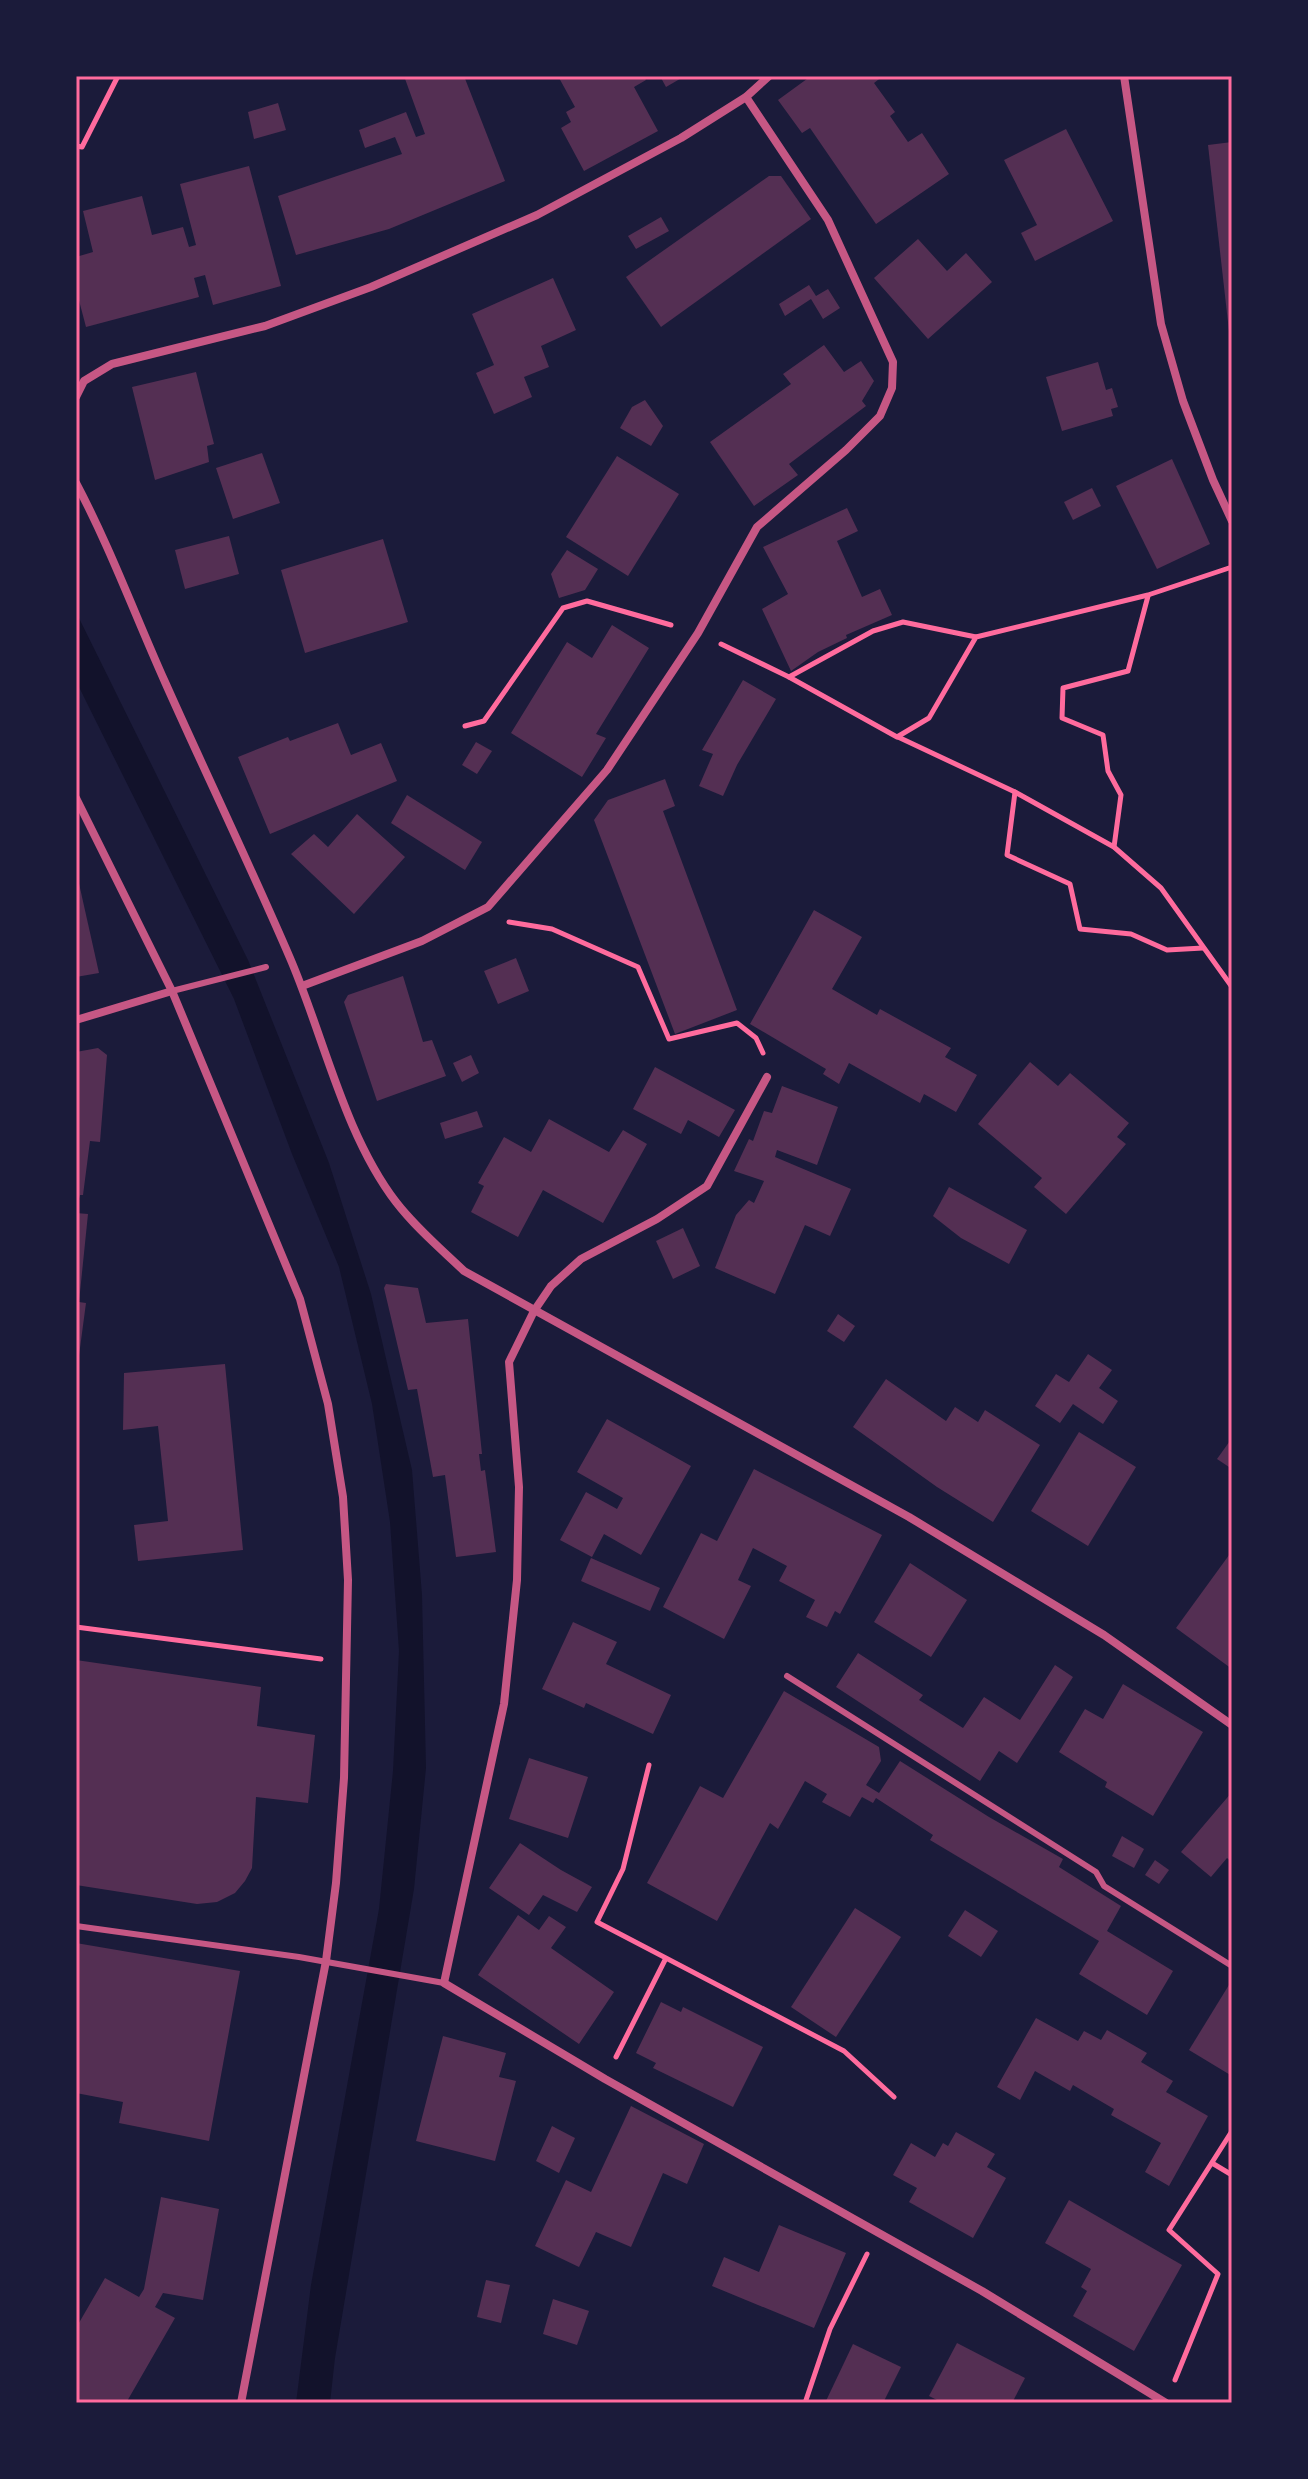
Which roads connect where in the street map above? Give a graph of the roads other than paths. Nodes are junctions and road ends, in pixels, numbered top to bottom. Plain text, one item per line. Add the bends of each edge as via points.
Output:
1 (769, 76) edge
2 (1124, 76) edge
3 (746, 97) junction
4 (76, 397) edge
5 (76, 483) edge
6 (1232, 521) edge
7 (76, 798) edge
8 (266, 967) dead end
9 (302, 986) junction
10 (172, 991) junction
11 (76, 1020) edge
12 (767, 1077) road end
13 (534, 1311) junction
14 (787, 1676) dead end
15 (1232, 1725) edge
16 (76, 1926) edge
17 (326, 1961) junction
18 (1232, 1966) edge
19 (444, 1983) junction
20 (241, 2403) edge
21 (1166, 2403) edge

1 - 3 street
2 - 6 street via 1161,324 1183,401
3 - 4 street via 537,215 265,326 112,364 84,381
3 - 9 street via 828,220 893,362 892,388 880,416 757,527 698,633 607,770 488,907 422,941
5 - 9 street via 106,540
7 - 10 street
8 - 10 lane
9 - 13 street via 351,1119 395,1201 464,1271
10 - 11 street
10 - 17 street via 300,1299 328,1404 343,1497 348,1580 344,1778
12 - 13 street via 707,1186 581,1259 551,1286
13 - 15 street via 909,1517 1104,1635
13 - 19 street via 509,1362 519,1502 504,1704
14 - 18 lane via 1096,1872 1104,1886
16 - 17 lane
17 - 19 lane
17 - 20 street
19 - 21 street via 982,2291

